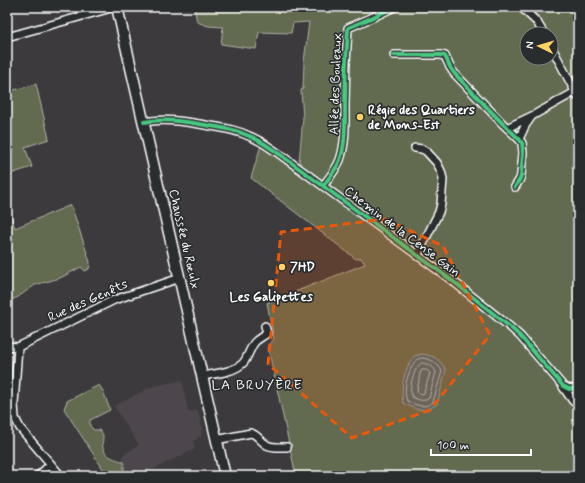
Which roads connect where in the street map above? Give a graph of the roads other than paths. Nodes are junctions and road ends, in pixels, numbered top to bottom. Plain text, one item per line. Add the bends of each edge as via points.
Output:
1 (116, 7) edge
2 (394, 7) edge
3 (521, 7) edge
4 (539, 26) edge
5 (7, 37) edge
6 (394, 55) dead end
7 (559, 61) edge
8 (577, 95) edge
9 (532, 116) junction
10 (144, 122) junction
11 (509, 130) junction
12 (519, 139) junction
13 (415, 148) dead end
14 (323, 186) junction
15 (515, 186) dead end
16 (417, 256) junction
17 (180, 278) junction
18 (265, 326) dead end
19 (7, 346) edge
20 (18, 347) junction
21 (202, 376) junction
22 (563, 386) junction
23 (578, 388) edge
24 (573, 401) dead end
25 (15, 418) junction
26 (7, 421) edge
27 (216, 440) junction
28 (287, 447) dead end
29 (51, 464) junction
30 (38, 476) edge
31 (61, 476) edge
32 (225, 476) edge

1 - 5 street
1 - 10 main road, Chaussée du Rœulx
2 - 14 street, Allée des Bouleaux via 348,28 343,148 340,161
3 - 4 street
6 - 11 street via 445,56 454,73
7 - 8 street
8 - 9 street
9 - 11 street
9 - 12 street
10 - 14 street, Chemin de la Cense Gain via 185,121 243,133 262,142
10 - 17 main road, Chaussée du Rœulx
11 - 12 street
12 - 15 street via 523,148 522,166 520,179
13 - 16 street via 426,151 437,163 443,179 439,212
14 - 16 street, Chemin de la Cense Gain
16 - 22 street, Chemin de la Cense Gain via 510,327
17 - 20 street, Rue des Genêts via 114,300
17 - 21 main road, Chaussée du Rœulx
18 - 21 street via 267,333 254,343 240,366 233,370
19 - 20 street
20 - 25 street
21 - 27 main road, Chaussée du Rœulx
22 - 23 street via 570,389
22 - 24 street, Chemin de la Cense Gain
25 - 26 street
25 - 29 street via 20,428
27 - 28 street via 251,433 256,434 271,447
27 - 32 main road, Chaussée du Rœulx
29 - 30 street
29 - 31 street

